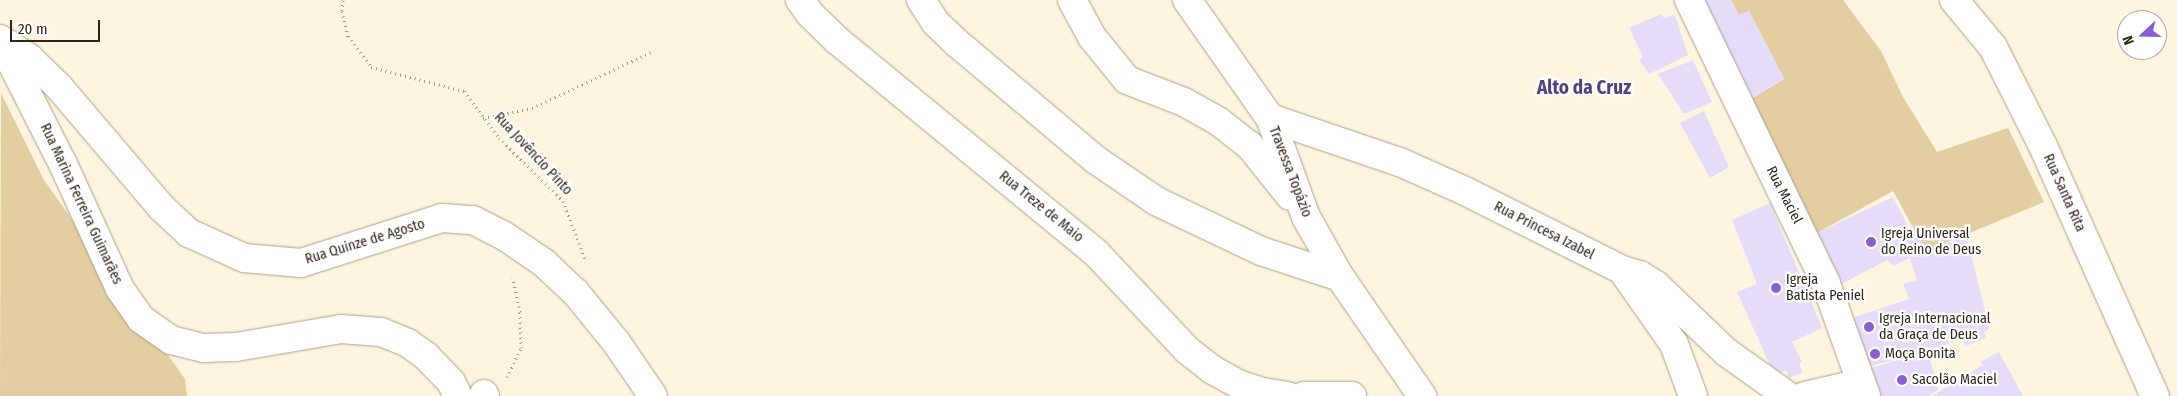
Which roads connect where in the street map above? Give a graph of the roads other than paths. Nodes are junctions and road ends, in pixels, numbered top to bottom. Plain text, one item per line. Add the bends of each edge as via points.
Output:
1 (800, 0) edge
2 (921, 0) edge
3 (1072, 0) edge
4 (1187, 0) edge
5 (1689, 0) edge
6 (1954, 0) edge
7 (0, 40) edge
8 (1270, 118) junction
9 (1306, 217) junction
10 (1622, 270) junction
11 (1340, 277) junction
12 (1864, 390) edge
13 (476, 395) edge
14 (653, 396) edge
15 (1288, 396) edge
16 (1304, 396) edge
17 (1352, 396) edge
18 (1422, 396) edge
19 (1693, 396) edge
20 (1788, 396) edge
21 (1806, 396) edge
22 (2156, 396) edge

1 - 15 street, Rua Treze de Maio via 838,41 1097,254 1188,350 1211,369 1238,384
2 - 11 street via 936,23 957,43 1096,160 1156,201 1261,251
3 - 9 street via 1092,37 1127,80 1184,102 1218,121 1250,146
4 - 8 street, Travessa Topázio
5 - 12 street, Rua Maciel via 1826,284
6 - 22 street, Rua Santa Rita via 1997,55 2043,146
7 - 13 street, Rua Marina Ferreira Guimarães via 63,164 120,289 141,318 171,340 204,348 341,329 381,332 408,343 452,382
7 - 14 street, Rua Quinze de Agosto via 29,58 59,87 150,194 189,232 244,258 302,263 442,218 473,220 503,235 544,263 576,293 616,342
8 - 9 street, Travessa Topázio
8 - 10 street, Rua Princesa Izabel via 1402,163
9 - 11 street, Travessa Topázio
10 - 19 street via 1674,344
10 - 20 street, Rua Princesa Izabel via 1640,275 1656,285 1726,352
11 - 18 street, Travessa Topázio
12 - 21 street
16 - 17 street

